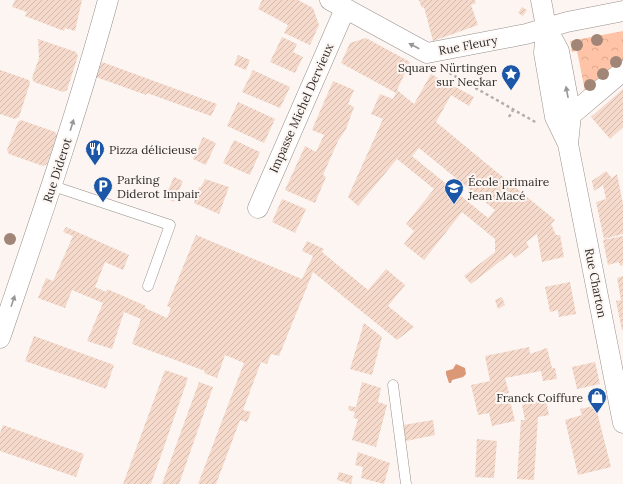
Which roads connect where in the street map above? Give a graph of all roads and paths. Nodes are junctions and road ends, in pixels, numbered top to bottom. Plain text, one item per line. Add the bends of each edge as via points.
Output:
1 (108, 0) edge
2 (541, 0) edge
3 (337, 4) edge
4 (623, 12) edge
5 (546, 27) junction
6 (427, 53) junction
7 (623, 71) edge
8 (513, 110) junction
9 (572, 115) junction
10 (509, 117) dead end
11 (538, 124) dead end
12 (568, 144) junction
13 (53, 186) junction
14 (258, 208) dead end
15 (148, 286) dead end
16 (0, 338) edge
17 (393, 384) dead end
18 (623, 423) edge
19 (406, 484) edge

13 -> 1 street, Rue Diderot
2 - 5 street, Rue Charton
6 -> 3 street, Rue Fleury
3 - 14 street, Impasse Michel Dervieux
4 - 5 street, Rue Fleury
5 - 6 street, Rue Fleury via 526,34
9 -> 5 street, Rue Charton via 559,51
5 - 12 street, Rue Charton via 544,53 555,117
6 - 8 path via 436,65
7 - 9 street
8 - 10 path
8 - 11 path
9 - 12 street, Rue Charton
12 - 18 street, Rue Charton
13 - 15 lane via 170,225
16 -> 13 street, Rue Diderot
17 - 19 lane

